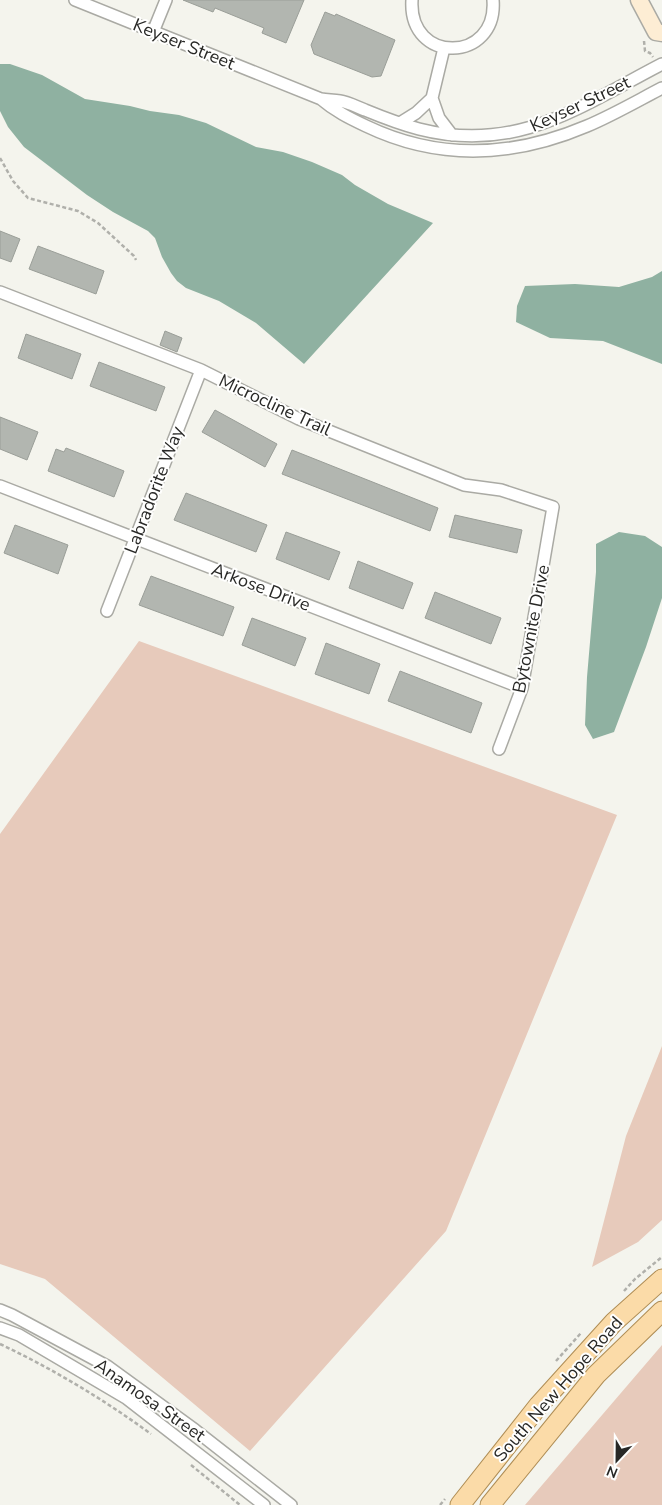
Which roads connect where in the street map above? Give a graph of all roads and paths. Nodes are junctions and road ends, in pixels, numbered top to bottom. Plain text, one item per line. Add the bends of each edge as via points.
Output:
1 (75, 0) edge
2 (166, 0) edge
3 (412, 0) edge
4 (493, 0) edge
5 (640, 0) edge
6 (153, 32) junction
7 (662, 33) edge
8 (444, 48) junction
9 (662, 64) edge
10 (662, 88) edge
11 (432, 98) junction
12 (320, 99) junction
13 (400, 123) junction
14 (452, 135) junction
15 (0, 158) edge
16 (136, 260) dead end
17 (0, 292) edge
18 (201, 370) junction
19 (0, 486) edge
20 (553, 507) joint
21 (135, 538) junction
22 (107, 611) dead end
23 (522, 688) junction
24 (499, 750) dead end
25 (662, 1279) edge
26 (0, 1310) edge
27 (662, 1311) edge
28 (0, 1328) edge
29 (0, 1344) edge
30 (152, 1435) dead end
31 (187, 1462) dead end
32 (240, 1505) edge
33 (264, 1505) edge
34 (291, 1505) edge
35 (460, 1505) edge
36 (490, 1505) edge

1 - 6 street, Keyser Street
2 - 6 street
3 - 8 street via 412,16 418,30 425,38
4 - 8 street via 491,22 478,40 456,49
5 - 7 main road via 656,32
6 - 12 street, Keyser Street
8 - 11 street
9 - 14 street, Keyser Street via 536,126 484,136
10 - 12 street, Keyser Street via 587,126 525,145 489,151 455,151 401,141 337,112
11 - 13 street
11 - 14 street via 439,118
12 - 13 street, Keyser Street via 341,101
13 - 14 street, Keyser Street
15 - 16 path via 28,198 78,211 98,223
17 - 18 street, Microcline Trail
18 - 20 street, Microcline Trail via 299,419 464,485 501,490
18 - 21 street, Labradorite Way
19 - 21 street, Arkose Drive
20 - 23 street, Bytownite Drive
21 - 22 street, Labradorite Way
21 - 23 street, Arkose Drive
23 - 24 street, Bytownite Drive
25 - 35 main road, South New Hope Road via 614,1322 539,1405
26 - 34 street, Anamosa Street via 106,1366
27 - 36 main road, South New Hope Road via 596,1374
28 - 33 street, Anamosa Street via 126,1398
29 - 30 path via 72,1381
31 - 32 path

